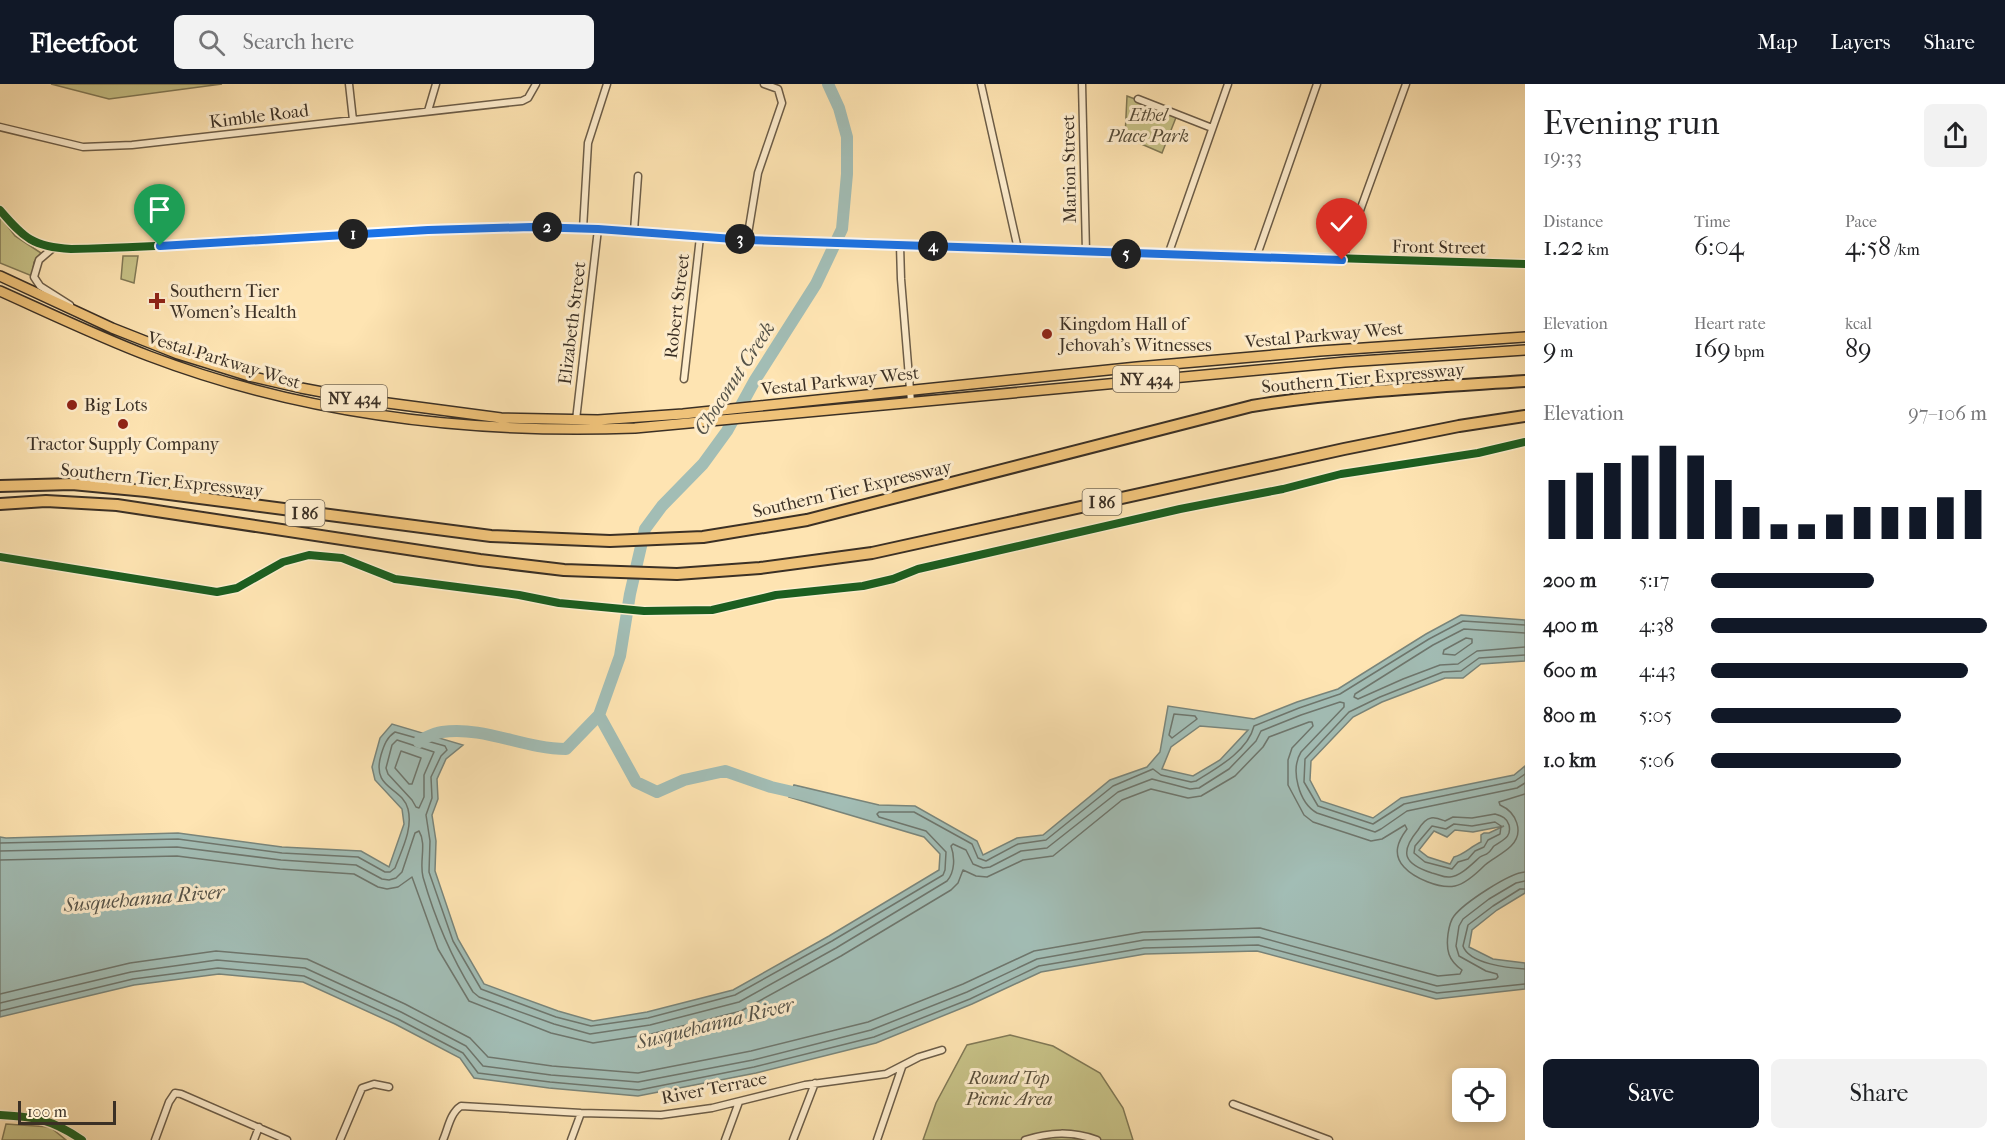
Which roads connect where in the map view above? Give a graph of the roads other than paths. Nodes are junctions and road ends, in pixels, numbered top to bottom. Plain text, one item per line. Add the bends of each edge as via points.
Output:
1 (349, 84) edge
2 (436, 84) edge
3 (536, 84) edge
4 (607, 84) edge
5 (764, 84) edge
6 (981, 84) edge
7 (1082, 84) edge
8 (1228, 84) edge
9 (1317, 84) edge
10 (1406, 84) edge
11 (1138, 99) dead end
12 (428, 111) junction
13 (353, 120) junction
14 (0, 127) edge
15 (1212, 128) junction
16 (638, 176) dead end
17 (0, 210) edge
18 (583, 229) junction
19 (598, 229) junction
20 (634, 231) junction
21 (700, 237) junction
22 (747, 240) junction
23 (900, 245) junction
24 (53, 248) junction
25 (1018, 249) junction
26 (1086, 252) junction
27 (1168, 255) junction
28 (1256, 258) junction
29 (1342, 260) junction
30 (1525, 264) edge
31 (0, 276) edge
32 (0, 291) edge
33 (83, 313) junction
34 (1525, 337) edge
35 (1525, 350) edge
36 (684, 379) dead end
37 (1525, 381) edge
38 (910, 390) junction
39 (911, 402) junction
40 (1525, 416) edge
41 (576, 420) junction
42 (0, 486) edge
43 (0, 504) edge
44 (942, 1050) dead end
45 (903, 1066) junction
46 (814, 1083) junction
47 (388, 1087) dead end
48 (739, 1102) junction
49 (1233, 1104) dead end
50 (581, 1113) junction
51 (0, 1115) edge
52 (259, 1127) junction
53 (81, 1140) edge
54 (155, 1140) edge
55 (254, 1140) edge
56 (287, 1140) edge
57 (340, 1140) edge
58 (443, 1140) edge
59 (571, 1140) edge
60 (725, 1140) edge
61 (792, 1140) edge
62 (877, 1140) edge
63 (1025, 1140) edge
64 (1097, 1140) edge
65 (1329, 1140) edge

1 - 13 street
2 - 12 street
3 - 12 street, Kimble Road via 523,101
4 - 18 street via 588,143
5 - 22 street via 778,89 782,103 758,173
6 - 25 street
7 - 26 street, Marion Street
8 - 15 street
9 - 28 street
10 - 29 street
11 - 15 street
12 - 13 street, Kimble Road
13 - 14 street, Kimble Road via 93,148
15 - 27 street
16 - 20 street
17 - 24 street, Front Street via 25,237
18 - 19 street, Front Street
18 - 24 street, Front Street via 428,230
19 - 20 street, Front Street
19 - 41 street, Elizabeth Street
20 - 21 street, Front Street
21 - 22 street, Front Street
21 - 36 street, Robert Street
22 - 23 street, Front Street
23 - 25 street, Front Street
23 - 38 street
24 - 33 street via 39,260 34,277 40,286
25 - 26 street, Front Street
26 - 27 street, Front Street
27 - 28 street, Front Street
28 - 29 street, Front Street
29 - 30 street, Front Street
31 - 33 main road, Vestal Parkway West / NY 434
32 - 39 main road, Vestal Parkway West / NY 434 via 197,373 366,414 460,426 635,428
33 - 41 main road, Vestal Parkway West / NY 434 via 178,354 301,388 501,418
34 - 38 main road, Vestal Parkway West / NY 434 via 1320,351
35 - 39 main road, Vestal Parkway West / NY 434 via 1345,362
37 - 42 highway, Southern Tier Expressway / I 86 via 1303,397 1251,406 807,520 703,537 610,541 491,536 146,491 72,484
38 - 39 street
38 - 41 main road, Vestal Parkway West / NY 434 via 728,410
40 - 43 highway, Southern Tier Expressway / I 86 via 1344,449 872,552 760,568 677,574 564,570 480,560 117,505 45,501
44 - 45 street, River Terrace
45 - 46 street, River Terrace via 886,1074
45 - 62 street
46 - 48 street, River Terrace
46 - 61 street
47 - 57 street via 374,1084 362,1088
48 - 50 street, River Terrace via 662,1115
48 - 60 street
49 - 65 street
50 - 58 street, River Terrace via 464,1106 456,1109
50 - 59 street
51 - 53 street via 56,1123
52 - 54 street via 175,1093
52 - 55 street
52 - 56 street
63 - 64 street via 1060,1132

